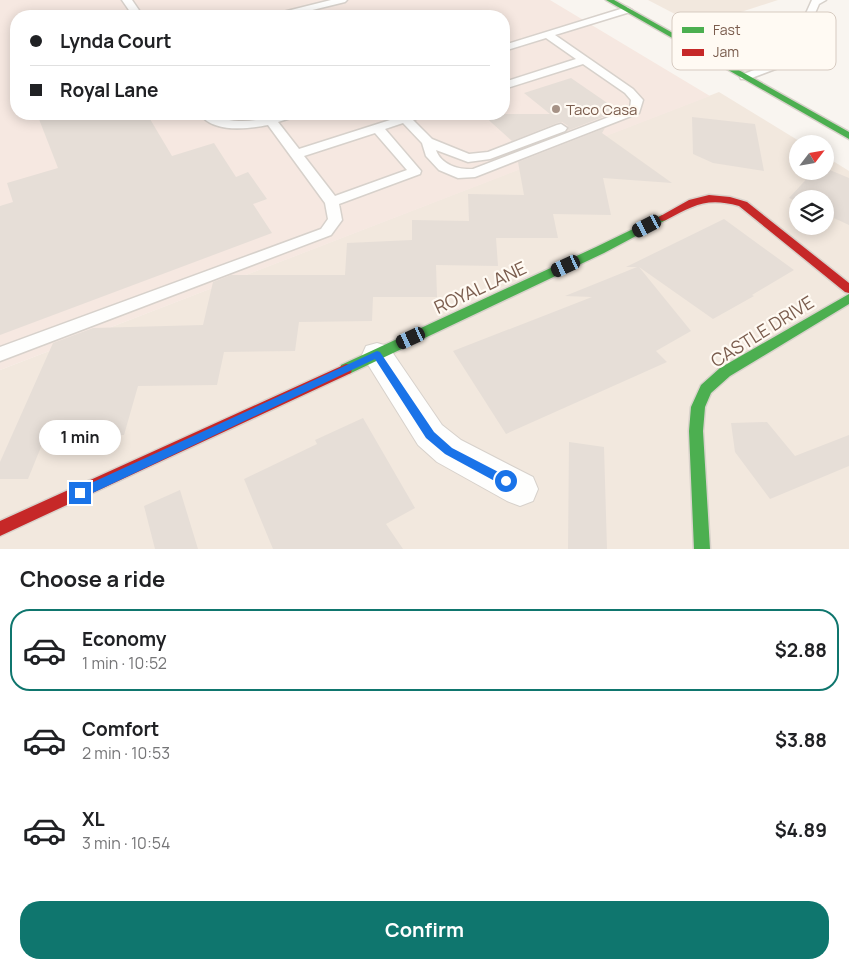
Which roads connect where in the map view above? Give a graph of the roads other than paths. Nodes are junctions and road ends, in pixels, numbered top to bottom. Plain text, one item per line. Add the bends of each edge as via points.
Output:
1 (342, 0) edge
2 (609, 0) edge
3 (821, 0) edge
4 (302, 10) edge
5 (627, 10) junction
6 (811, 12) edge
7 (548, 35) junction
8 (672, 36) edge
9 (510, 46) edge
10 (584, 60) junction
11 (733, 70) edge
12 (764, 70) edge
13 (745, 77) junction
14 (510, 84) edge
15 (637, 100) junction
16 (215, 120) edge
17 (274, 120) edge
18 (400, 120) edge
19 (408, 120) edge
20 (271, 121) junction
21 (376, 128) junction
22 (849, 136) edge
23 (428, 142) junction
24 (296, 154) junction
25 (332, 202) junction
26 (849, 289) edge
27 (849, 298) edge
28 (0, 354) edge
29 (377, 355) junction
30 (520, 489) dead end
31 (0, 529) edge
32 (702, 549) edge

1 - 4 lane
2 - 5 street
3 - 6 lane via 815,2
5 - 7 lane
5 - 8 street
7 - 9 lane
7 - 10 lane
10 - 14 lane
10 - 15 lane
11 - 13 street
12 - 13 lane
13 - 22 street
15 - 23 lane via 490,155 468,158
15 - 23 lane via 635,111 475,172 458,174 444,167 432,156
16 - 20 lane via 239,125
17 - 20 lane
18 - 21 lane
19 - 23 lane
20 - 24 lane
21 - 24 lane
21 - 25 lane via 416,171
24 - 25 lane
25 - 28 lane via 335,220 326,232
26 - 29 street, ROYAL LANE via 744,204 723,197 700,198 600,250
27 - 32 street, CASTLE DRIVE via 725,372 706,389 698,407 696,431
29 - 30 street via 430,435 449,451
29 - 31 street, ROYAL LANE

